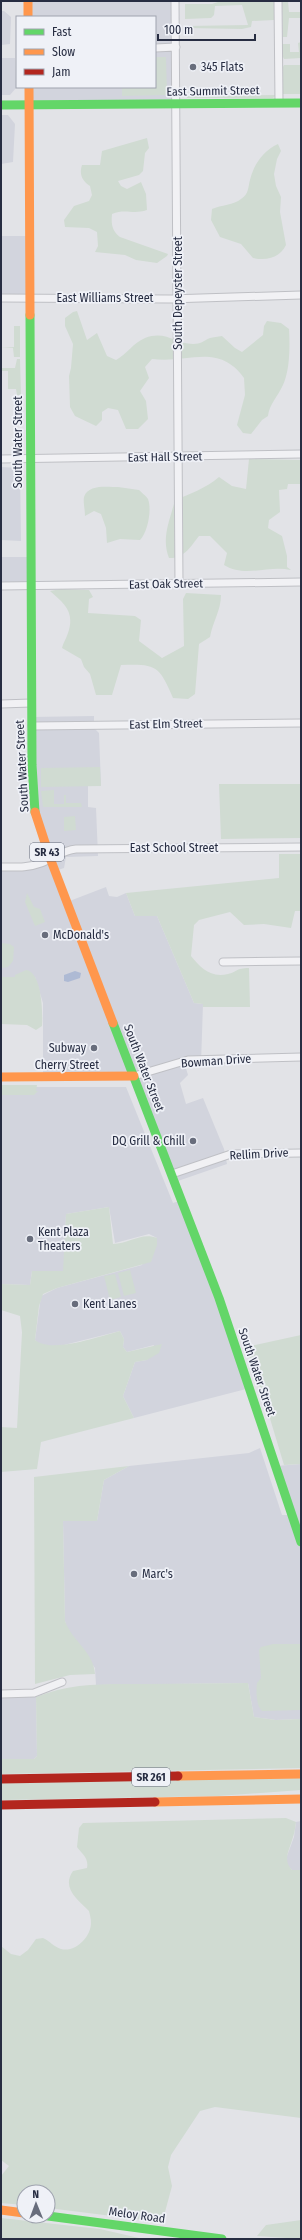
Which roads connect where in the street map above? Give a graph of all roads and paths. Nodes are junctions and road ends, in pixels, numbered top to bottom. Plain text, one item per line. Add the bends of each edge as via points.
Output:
1 (28, 1) edge
2 (176, 1) edge
3 (278, 1) edge
4 (28, 16) edge
5 (176, 47) junction
6 (156, 48) edge
7 (29, 88) edge
8 (279, 102) junction
9 (176, 103) junction
10 (301, 103) edge
11 (29, 104) junction
12 (1, 105) edge
13 (301, 295) edge
14 (1, 298) edge
15 (28, 298) junction
16 (178, 298) junction
17 (301, 454) edge
18 (179, 457) junction
19 (1, 459) edge
20 (30, 459) junction
21 (301, 582) edge
22 (179, 584) junction
23 (1, 586) edge
24 (31, 586) junction
25 (32, 703) junction
26 (1, 704) edge
27 (301, 723) edge
28 (32, 726) junction
29 (301, 847) edge
30 (50, 858) junction
31 (1, 867) edge
32 (301, 961) edge
33 (223, 962) dead end
34 (301, 1057) edge
35 (134, 1076) junction
36 (1, 1077) edge
37 (301, 1153) edge
38 (172, 1174) junction
39 (301, 1542) edge
40 (62, 1682) dead end
41 (1, 1694) edge
42 (301, 1774) edge
43 (1, 1779) edge
44 (301, 1799) edge
45 (1, 1804) edge
46 (1, 2210) edge
47 (16, 2212) edge
48 (56, 2217) edge
49 (222, 2239) edge

1 - 4 main road
2 - 5 street, South Depeyster Street
3 - 8 street
5 - 6 street
5 - 9 street, South Depeyster Street
7 - 11 main road, South Water Street / SR 43
8 - 9 main road, East Summit Street
8 - 10 main road, East Summit Street
9 - 11 main road, East Summit Street
9 - 16 street, South Depeyster Street
11 - 12 main road, East Summit Street
11 - 15 main road, South Water Street / SR 43
13 - 16 street, East Williams Street
14 - 15 street, East Williams Street
15 - 16 street, East Williams Street
15 - 20 main road, South Water Street / SR 43
16 - 18 street, South Depeyster Street
17 - 18 street, East Hall Street
18 - 20 street, East Hall Street
18 - 22 street, South Depeyster Street
19 - 20 street, East Hall Street
20 - 24 main road, South Water Street / SR 43
21 - 22 street, East Oak Street
22 - 24 street, East Oak Street
23 - 24 street, East Oak Street
24 - 25 main road, South Water Street / SR 43
25 - 26 street
25 - 28 main road, South Water Street / SR 43
27 - 28 street, East Elm Street
28 - 30 main road, South Water Street / SR 43 via 34,808
29 - 30 street, East School Street via 76,849
30 - 31 street, East School Street via 23,868
30 - 35 main road, South Water Street / SR 43
32 - 33 street
34 - 35 street, Bowman Drive via 188,1060
35 - 36 main road, Cherry Street
35 - 38 main road, South Water Street / SR 43
37 - 38 street, Rellim Drive via 231,1154
38 - 39 main road, South Water Street / SR 43 via 237,1349
40 - 41 street via 34,1693
42 - 43 main road, SR 261
44 - 45 main road, SR 261
46 - 47 main road
48 - 49 main road, Meloy Road

